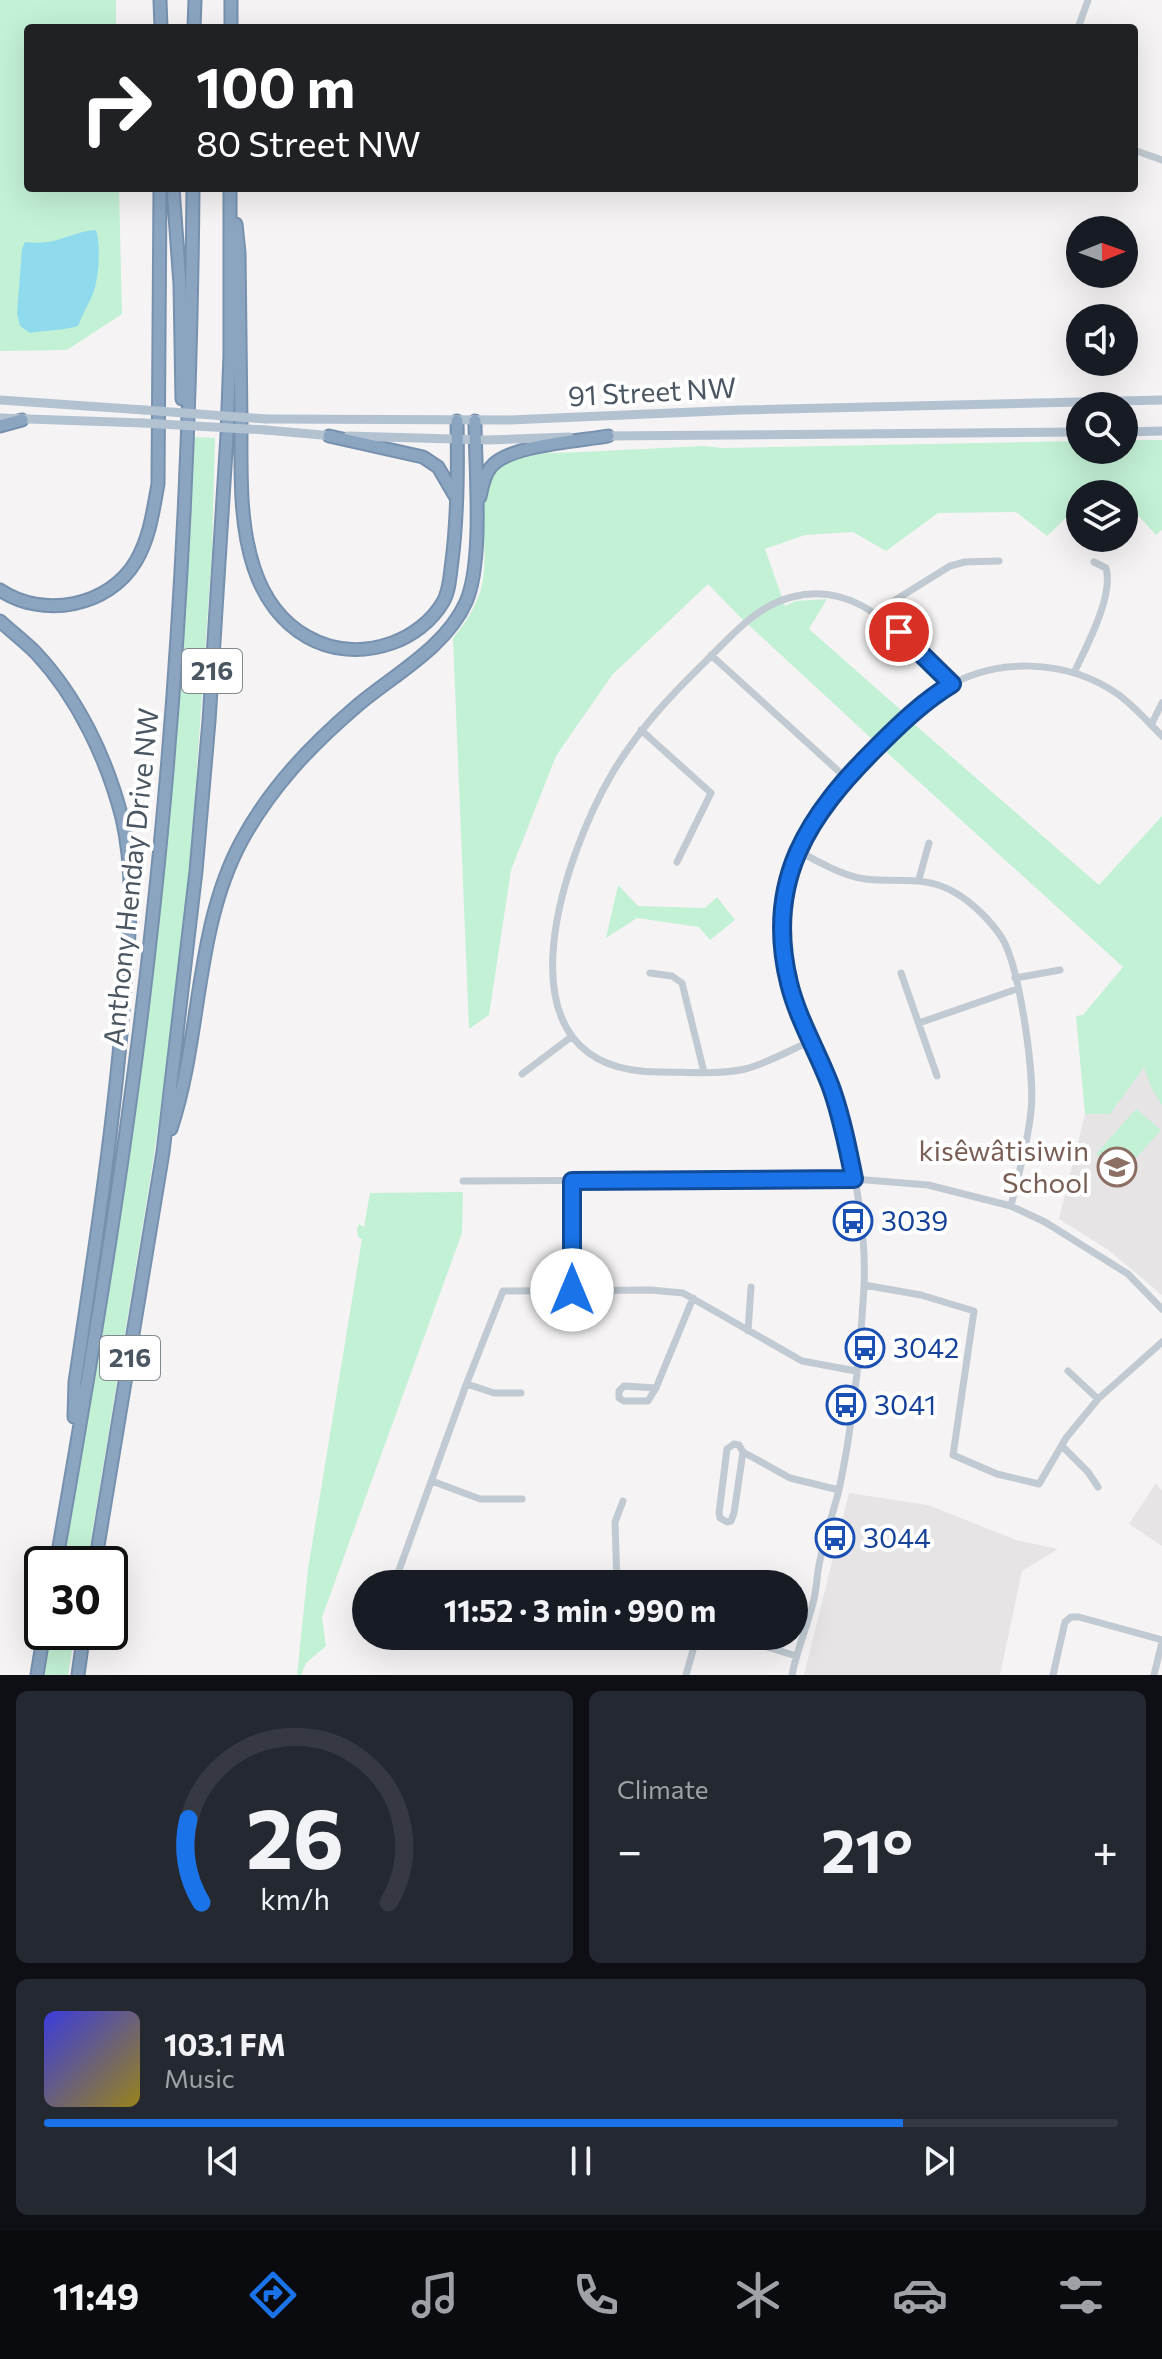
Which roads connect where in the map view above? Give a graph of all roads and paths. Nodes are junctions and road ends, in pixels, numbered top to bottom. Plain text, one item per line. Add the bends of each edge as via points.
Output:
1 (160, 0) edge
2 (195, 0) edge
3 (231, 0) edge
4 (1088, 0) edge
5 (161, 24) edge
6 (194, 24) edge
7 (231, 24) edge
8 (1079, 24) edge
9 (1138, 151) edge
10 (1162, 160) edge
11 (160, 192) edge
12 (173, 192) edge
13 (193, 192) edge
14 (230, 192) edge
15 (231, 192) edge
16 (0, 400) edge
17 (1162, 400) edge
18 (0, 418) edge
19 (22, 420) junction
20 (457, 421) junction
21 (475, 421) junction
22 (266, 425) junction
23 (0, 426) edge
24 (1162, 431) edge
25 (1066, 432) edge
26 (1138, 432) edge
27 (329, 436) junction
28 (608, 436) junction
29 (458, 439) junction
30 (475, 439) junction
31 (187, 452) junction
32 (457, 501) junction
33 (476, 526) junction
34 (999, 561) dead end
35 (1094, 562) dead end
36 (0, 590) edge
37 (876, 612) junction
38 (0, 621) edge
39 (711, 655) junction
40 (1074, 673) junction
41 (952, 684) junction
42 (1162, 703) edge
43 (1151, 725) junction
44 (641, 730) junction
45 (1162, 736) edge
46 (846, 778) junction
47 (929, 843) dead end
48 (797, 851) junction
49 (677, 862) dead end
50 (919, 879) junction
51 (1060, 970) dead end
52 (650, 973) dead end
53 (901, 973) dead end
54 (1015, 978) junction
55 (1017, 989) junction
56 (919, 1023) junction
57 (571, 1037) junction
58 (811, 1041) junction
59 (704, 1072) junction
60 (522, 1074) dead end
61 (937, 1076) dead end
62 (163, 1152) junction
63 (854, 1179) junction
64 (463, 1181) dead end
65 (572, 1181) junction
66 (1011, 1206) junction
67 (864, 1285) junction
68 (751, 1287) dead end
69 (572, 1290) junction
70 (693, 1298) junction
71 (1162, 1309) edge
72 (748, 1331) junction
73 (1162, 1342) edge
74 (856, 1371) junction
75 (1068, 1371) dead end
76 (467, 1384) junction
77 (656, 1388) junction
78 (521, 1393) dead end
79 (1098, 1399) junction
80 (1062, 1446) junction
81 (743, 1452) junction
82 (72, 1464) junction
83 (432, 1481) junction
84 (1098, 1487) dead end
85 (839, 1490) junction
86 (522, 1499) dead end
87 (623, 1501) dead end
88 (59, 1546) edge
89 (98, 1546) edge
90 (399, 1570) edge
91 (617, 1570) edge
92 (1162, 1641) edge
93 (41, 1650) edge
94 (81, 1650) edge
95 (693, 1650) edge
96 (777, 1650) edge
97 (796, 1656) junction
98 (37, 1675) edge
99 (78, 1675) edge
100 (686, 1675) edge
101 (792, 1675) edge
102 (1053, 1675) edge
103 (1154, 1675) edge

1 - 5 highway
2 - 6 highway
3 - 7 highway
4 - 8 street
9 - 10 street
11 - 36 highway via 158,484 144,546 122,579 86,601 47,607
12 - 31 highway
13 - 31 highway, Anthony Henday Drive NW / 216
14 - 62 highway, 216 via 229,370 209,721
15 - 32 highway via 239,253 244,510 254,569 267,597 295,630 330,647 364,651 405,639 444,600
16 - 22 main road, 91 Street NW, bridge
17 - 21 main road, 91 Street NW
18 - 19 main road, 91 Street NW
19 - 22 main road, 91 Street NW, bridge
19 - 23 highway
20 - 21 main road, 91 Street NW
20 - 22 main road, 91 Street NW
20 - 29 highway
21 - 30 highway
22 - 27 main road, 91 Street NW
24 - 26 main road
25 - 28 main road, 91 Street NW
27 - 29 main road, 91 Street NW
27 - 32 highway via 423,457 438,467
28 - 30 main road, 91 Street NW
28 - 33 highway via 501,458 483,482
29 - 30 main road, 91 Street NW
29 - 32 highway
30 - 33 highway
31 - 82 highway, Anthony Henday Drive NW / 216 via 172,708 152,923 122,1157
33 - 62 highway via 473,575 454,623 306,753 275,788 240,845 214,918 183,1093
34 - 37 street via 943,569
35 - 40 street via 1106,568 1107,582
37 - 39 street via 833,595 792,596 759,611
37 - 41 street
38 - 82 highway via 35,652 81,716 116,799 131,872 117,1076 75,1382
39 - 44 street
39 - 46 street
40 - 41 street via 1008,667
40 - 43 street via 1117,694
41 - 46 street via 924,703
42 - 43 street
43 - 45 street
44 - 49 street via 711,793
44 - 57 street via 597,801 575,855 557,929 553,996
46 - 48 street via 812,821
47 - 50 street
48 - 50 street via 848,876
48 - 58 street via 785,901 783,951 790,987
50 - 54 street via 954,892 982,915 1001,938
51 - 54 street
52 - 59 street via 682,983
53 - 56 street
54 - 55 street
55 - 56 street
55 - 66 street via 1032,1088 1029,1131
56 - 61 street
57 - 59 street via 595,1058 621,1069
57 - 60 street
58 - 59 street via 748,1068
58 - 63 street via 842,1122
62 - 89 highway, 216
63 - 65 street
63 - 66 street via 928,1185
63 - 67 street
64 - 65 street
65 - 69 street
66 - 71 street via 1128,1274
67 - 74 street
67 - 80 street via 974,1311 953,1455 1039,1484
68 - 72 street
69 - 70 street via 673,1291
69 - 76 street via 503,1291
70 - 72 street
70 - 77 street
72 - 74 street via 802,1361
73 - 79 street
74 - 85 street
75 - 79 street
76 - 78 street via 494,1393
76 - 83 street
77 - 77 street via 648,1401 619,1398 624,1386
79 - 80 street
80 - 84 street
81 - 81 street via 733,1518 722,1520 727,1449 734,1444
81 - 85 street via 790,1478
82 - 88 highway, Anthony Henday Drive NW / 216
83 - 86 street via 480,1499
83 - 90 street
85 - 97 street
87 - 91 street via 615,1522
92 - 102 street via 1071,1617 1065,1622
92 - 103 street
93 - 98 highway
94 - 99 highway
95 - 100 street
96 - 97 street
97 - 101 street

